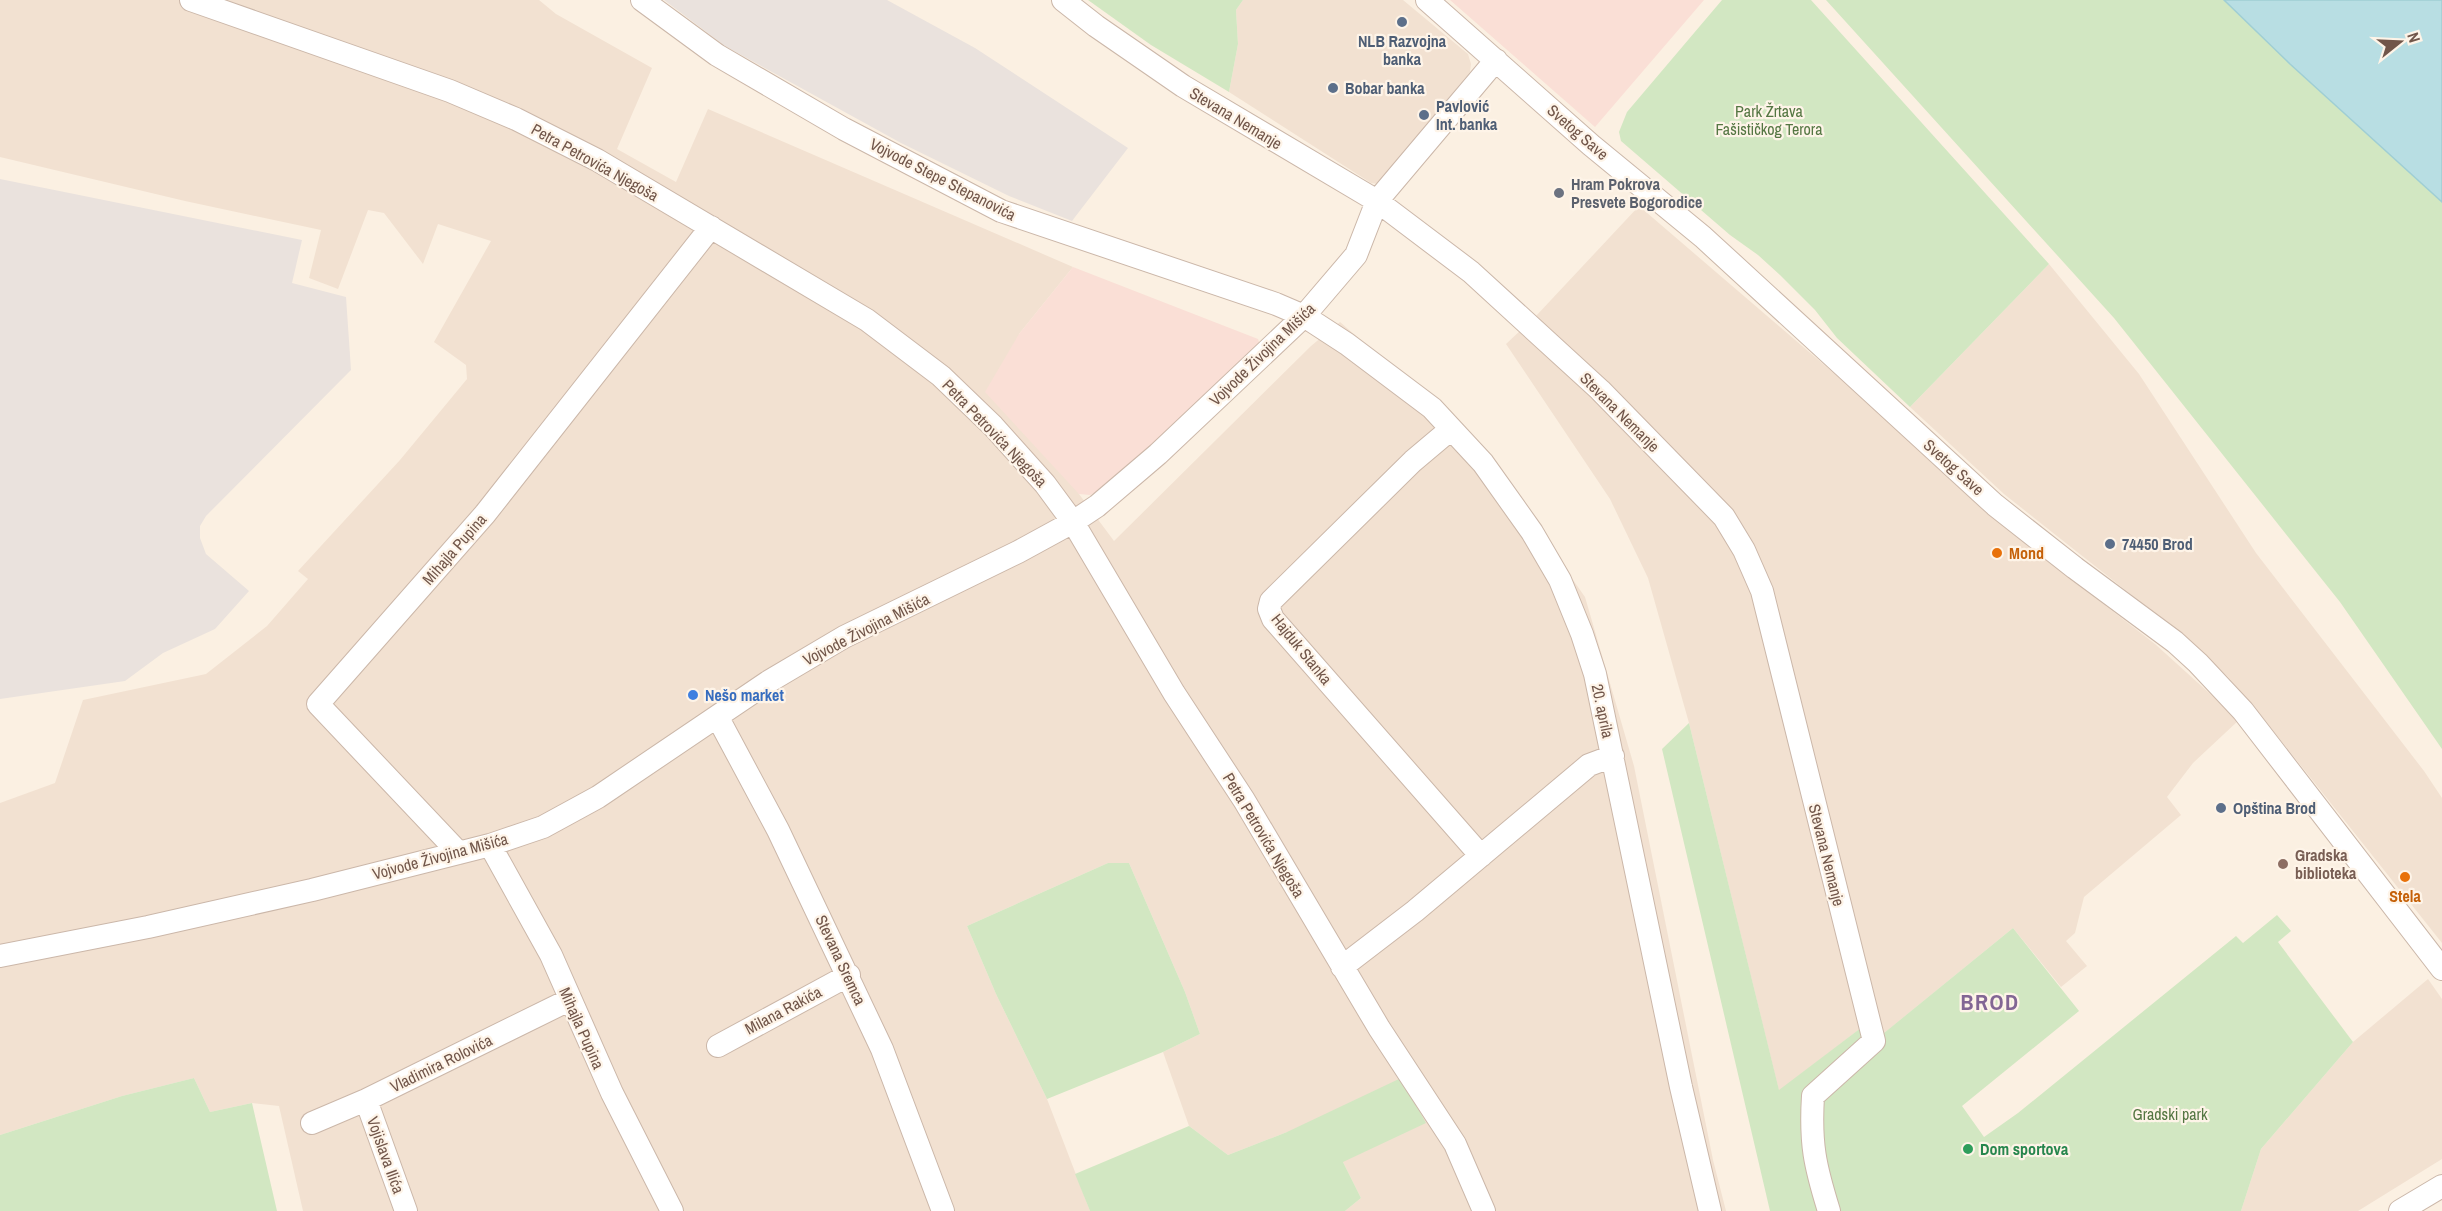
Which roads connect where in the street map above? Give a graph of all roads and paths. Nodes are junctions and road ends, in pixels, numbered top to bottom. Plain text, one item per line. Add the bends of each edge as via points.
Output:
1 (191, 0) edge
2 (642, 0) edge
3 (1063, 0) edge
4 (1427, 0) edge
5 (1496, 60) junction
6 (1377, 201) junction
7 (711, 227) junction
8 (1304, 316) junction
9 (1451, 429) junction
10 (1073, 522) junction
11 (718, 718) junction
12 (1613, 756) junction
13 (490, 845) junction
14 (459, 853) junction
15 (1480, 856) junction
16 (0, 956) edge
17 (1342, 967) junction
18 (2442, 969) edge
19 (849, 975) junction
20 (569, 1000) junction
21 (718, 1046) dead end
22 (366, 1100) junction
23 (312, 1122) dead end
24 (2442, 1186) edge
25 (406, 1211) edge
26 (672, 1211) edge
27 (943, 1211) edge
28 (1484, 1211) edge
29 (1710, 1211) edge
30 (1829, 1211) edge
31 (2400, 1211) edge

1 - 7 street, Petra Petrovića Njegoša via 450,91 516,119 597,160
2 - 8 street, Vojvode Stepe Stepanovića via 717,55 844,129 1001,211
3 - 6 street, Stevana Nemanje via 1182,86
4 - 5 street, Svetog Save
5 - 6 street, Vojvode Živojina Mišića
5 - 18 street, Svetog Save via 1702,237 1995,505 2198,663 2243,711
6 - 8 street, Vojvode Živojina Mišića via 1356,255
6 - 30 street, Stevana Nemanje via 1471,272 1600,390 1724,517 1744,550 1762,591 1874,1041 1813,1096 1812,1152
7 - 10 street, Petra Petrovića Njegoša via 867,320 941,376 993,426
7 - 14 street, Mihajla Pupina via 485,514 318,704
8 - 9 street, 20. aprila via 1432,408
8 - 10 street, Vojvode Živojina Mišića via 1158,454
9 - 12 street, 20. aprila via 1483,463 1560,580 1595,674
9 - 15 street, Hajduk Stanka via 1413,461 1271,601 1269,609
10 - 11 street, Vojvode Živojina Mišića via 844,637 768,682
10 - 17 street, Petra Petrovića Njegoša
11 - 13 street, Vojvode Živojina Mišića via 598,797 543,827
11 - 19 street, Stevana Sremca
12 - 15 street via 1589,765
12 - 29 street, 20. aprila
13 - 14 street, Vojvode Živojina Mišića
13 - 20 street, Mihajla Pupina via 551,955
14 - 16 street, Vojvode Živojina Mišića via 148,927
15 - 17 street
17 - 28 street, Petra Petrovića Njegoša via 1455,1144
19 - 21 street, Milana Rakića
19 - 27 street, Stevana Sremca via 882,1048
20 - 22 street, Vladimira Rolovića
20 - 26 street, Mihajla Pupina
22 - 23 street, Vladimira Rolovića
22 - 25 street, Vojislava Ilića
24 - 31 street

